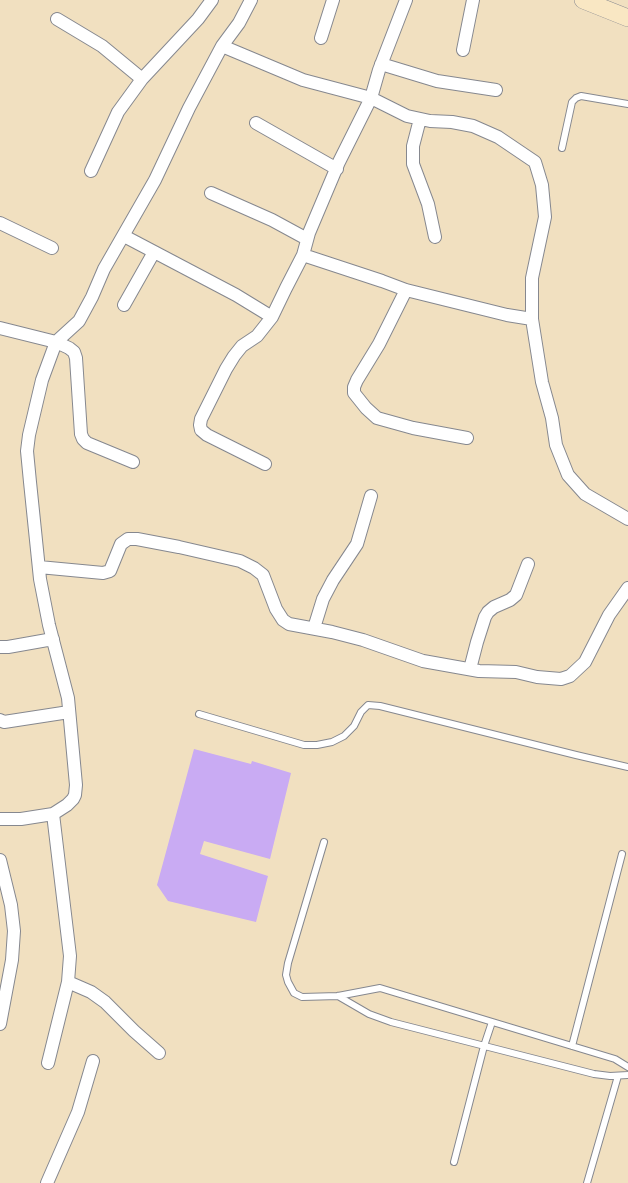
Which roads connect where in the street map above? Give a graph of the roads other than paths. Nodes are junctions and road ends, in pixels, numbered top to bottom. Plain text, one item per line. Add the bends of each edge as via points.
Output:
1 (212, 0) edge
2 (251, 0) edge
3 (333, 0) edge
4 (406, 0) edge
5 (473, 0) edge
6 (583, 0) edge
7 (628, 18) edge
8 (57, 19) dead end
9 (321, 38) dead end
10 (222, 46) junction
11 (463, 50) dead end
12 (381, 64) junction
13 (142, 79) junction
14 (496, 90) dead end
15 (371, 98) junction
16 (628, 104) edge
17 (420, 119) junction
18 (256, 123) dead end
19 (562, 148) dead end
20 (336, 169) junction
21 (90, 171) dead end
22 (211, 193) dead end
23 (0, 223) edge
24 (124, 236) junction
25 (435, 237) dead end
26 (307, 239) junction
27 (52, 248) dead end
28 (154, 252) junction
29 (303, 254) junction
30 (406, 290) junction
31 (124, 305) dead end
32 (272, 317) junction
33 (532, 319) junction
34 (0, 328) edge
35 (56, 342) junction
36 (467, 438) dead end
37 (134, 462) dead end
38 (265, 464) dead end
39 (371, 496) dead end
40 (628, 519) edge
41 (528, 564) dead end
42 (39, 567) junction
43 (628, 588) edge
44 (314, 628) junction
45 (53, 639) junction
46 (0, 647) edge
47 (470, 669) junction
48 (69, 712) junction
49 (199, 714) dead end
50 (0, 720) edge
51 (628, 767) edge
52 (53, 814) junction
53 (0, 819) edge
54 (324, 842) dead end
55 (622, 854) dead end
56 (0, 860) edge
57 (6, 961) edge
58 (68, 982) junction
59 (338, 996) junction
60 (492, 1022) junction
61 (0, 1024) edge
62 (484, 1046) junction
63 (572, 1046) junction
64 (159, 1053) dead end
65 (93, 1061) dead end
66 (48, 1063) dead end
67 (628, 1066) edge
68 (628, 1075) edge
69 (618, 1076) junction
70 (454, 1162) dead end
71 (47, 1183) edge
72 (587, 1183) edge

1 - 13 street via 198,19
2 - 10 street via 239,23
3 - 9 street
4 - 12 street
5 - 11 street
6 - 7 main road
8 - 13 street via 102,46
10 - 15 street via 303,80
10 - 24 street
12 - 14 street via 437,81
12 - 15 street
13 - 21 street via 118,112
15 - 17 street via 406,116
15 - 20 street
16 - 19 lane via 582,96 576,98 572,102
17 - 25 street via 413,146 413,159 428,204
17 - 33 street via 473,126 498,137 535,162 542,185 545,217 532,278
18 - 20 street
20 - 26 street
22 - 26 street via 272,220
23 - 27 street
24 - 28 street
24 - 35 street via 104,269 79,321
26 - 29 street
28 - 31 street
28 - 32 street
29 - 30 street
29 - 32 street
30 - 33 street
30 - 36 street via 379,344 357,380 354,393 377,418
32 - 38 street via 257,336 242,346 234,356 204,412 200,425 201,430 207,435
33 - 40 street via 556,445 568,475 585,494
34 - 35 street
35 - 37 street via 70,348 76,358 83,439 87,443
35 - 42 street via 42,380 27,451
39 - 44 street via 357,544 323,599
41 - 47 street via 516,595 494,607 484,617
42 - 44 street via 103,573 110,571 121,544 128,539 215,555 240,561 254,568 263,575 283,620 290,624
42 - 45 street
43 - 47 street via 609,615 585,662 570,676 561,679 516,672
44 - 47 street via 363,640 423,661
45 - 46 street
45 - 48 street via 68,698
48 - 50 street via 4,722
48 - 52 street via 75,795 67,805
49 - 51 lane via 304,745 317,745 344,736 368,705 380,706
52 - 53 street
52 - 58 street via 70,956
54 - 59 lane via 286,975 290,988 302,997
55 - 63 lane
56 - 57 street via 11,905 14,931
57 - 61 street
58 - 64 street via 91,992 105,1002
58 - 66 street
59 - 60 lane via 380,988
59 - 62 lane via 369,1014 391,1022
60 - 62 lane
60 - 63 lane
62 - 69 lane via 594,1074
62 - 70 lane
63 - 67 lane via 615,1059
65 - 71 street via 78,1112
68 - 69 lane
69 - 72 lane

